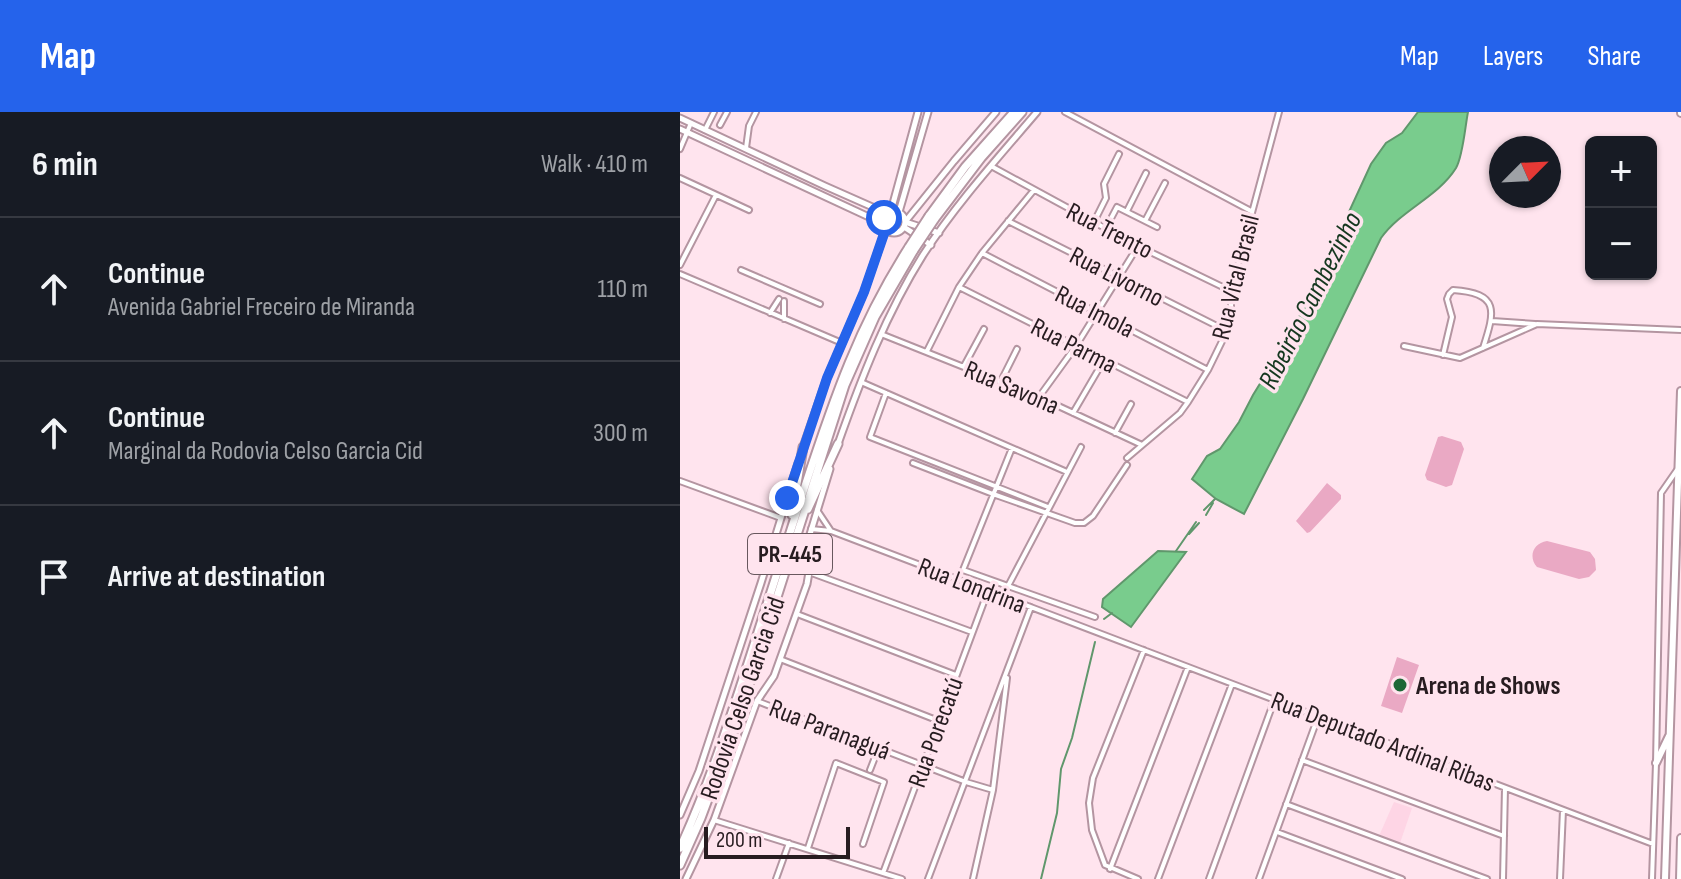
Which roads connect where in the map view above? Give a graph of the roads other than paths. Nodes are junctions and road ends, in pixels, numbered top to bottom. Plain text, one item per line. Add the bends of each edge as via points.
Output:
1 (714, 112) edge
2 (727, 112) edge
3 (756, 112) edge
4 (918, 112) edge
5 (928, 112) edge
6 (996, 112) edge
7 (1014, 112) edge
8 (1022, 112) edge
9 (1037, 112) edge
10 (1065, 112) edge
11 (1279, 112) edge
12 (680, 118) edge
13 (691, 123) junction
14 (720, 125) dead end
15 (680, 129) edge
16 (705, 130) junction
17 (687, 133) junction
18 (746, 148) junction
19 (680, 149) edge
20 (1119, 154) dead end
21 (991, 166) junction
22 (1146, 173) dead end
23 (680, 178) edge
24 (1165, 183) dead end
25 (825, 186) junction
26 (810, 190) junction
27 (1034, 190) junction
28 (716, 195) junction
29 (749, 210) dead end
30 (891, 211) junction
31 (1127, 211) junction
32 (1251, 211) junction
33 (899, 212) junction
34 (932, 218) junction
35 (1008, 221) junction
36 (1145, 221) junction
37 (1094, 222) junction
38 (904, 224) junction
39 (885, 226) junction
40 (1157, 227) dead end
41 (1106, 228) junction
42 (939, 233) junction
43 (931, 245) junction
44 (1138, 246) junction
45 (982, 253) junction
46 (680, 265) edge
47 (741, 270) dead end
48 (680, 274) edge
49 (1119, 277) junction
50 (959, 287) junction
51 (1231, 291) junction
52 (784, 295) junction
53 (820, 304) dead end
54 (1097, 312) junction
55 (770, 313) junction
56 (784, 319) junction
57 (1492, 321) junction
58 (1537, 324) junction
59 (984, 329) dead end
60 (1681, 330) edge
61 (1227, 331) junction
62 (881, 334) junction
63 (842, 343) junction
64 (1076, 346) junction
65 (1404, 346) dead end
66 (1483, 348) junction
67 (1017, 349) dead end
68 (927, 351) junction
69 (1443, 355) junction
70 (1104, 360) junction
71 (964, 366) junction
72 (1208, 370) junction
73 (1001, 381) junction
74 (861, 382) junction
75 (1681, 391) edge
76 (886, 393) junction
77 (1039, 397) junction
78 (1188, 402) junction
79 (1131, 404) dead end
80 (1073, 413) junction
81 (1115, 433) junction
82 (838, 444) junction
83 (1142, 445) junction
84 (803, 447) junction
85 (1081, 447) dead end
86 (1012, 448) junction
87 (1127, 458) dead end
88 (913, 463) dead end
89 (1127, 465) dead end
90 (1678, 468) junction
91 (1067, 472) junction
92 (680, 481) edge
93 (996, 487) junction
94 (993, 494) junction
95 (1048, 507) junction
96 (817, 510) junction
97 (1045, 513) junction
98 (781, 518) junction
99 (811, 529) junction
100 (831, 531) junction
101 (792, 538) junction
102 (809, 572) junction
103 (1008, 586) junction
104 (988, 591) junction
105 (1031, 607) junction
106 (797, 614) junction
107 (1095, 617) dead end
108 (972, 632) junction
109 (1113, 639) joint
110 (1144, 650) junction
111 (780, 659) junction
112 (1188, 667) junction
113 (1008, 668) junction
114 (956, 675) junction
115 (1232, 684) junction
116 (1274, 700) junction
117 (757, 701) junction
118 (1318, 717) junction
119 (939, 721) junction
120 (1670, 732) junction
121 (879, 747) junction
122 (1302, 760) junction
123 (1656, 763) junction
124 (923, 764) junction
125 (870, 770) dead end
126 (966, 782) junction
127 (1505, 788) junction
128 (993, 790) junction
129 (1286, 804) junction
130 (1563, 810) junction
131 (680, 815) edge
132 (714, 820) junction
133 (1276, 832) junction
134 (1504, 836) junction
135 (1681, 838) edge
136 (789, 843) junction
137 (863, 844) dead end
138 (1653, 844) junction
139 (680, 848) edge
140 (808, 848) junction
141 (680, 865) edge
142 (1110, 869) junction
143 (883, 873) junction
144 (1259, 877) edge
145 (686, 879) edge
146 (776, 879) edge
147 (902, 879) edge
148 (928, 879) edge
149 (973, 879) edge
150 (1138, 879) edge
151 (1158, 879) edge
152 (1209, 879) edge
153 (1269, 879) edge
154 (1402, 879) edge
155 (1487, 879) edge
156 (1503, 879) edge
157 (1560, 879) edge
158 (1652, 879) edge
159 (1665, 879) edge
160 (1680, 879) edge

1 - 16 street
2 - 14 street
3 - 18 street
4 - 30 street
5 - 33 street
6 - 38 street
7 - 34 highway, Rodovia Celso Garcia Cid / PR-445 via 965,167
8 - 34 highway, Rodovia Celso Garcia Cid / PR-445
9 - 21 street
10 - 32 street
11 - 32 street, Rua Vital Brasil
12 - 13 street
13 - 16 street
13 - 17 street
15 - 17 street
16 - 18 street
17 - 19 street
17 - 26 street
18 - 25 street
20 - 37 street
21 - 27 street, Rua Trento
21 - 42 street
22 - 31 street
23 - 28 street
24 - 36 street
25 - 26 street
25 - 30 street
26 - 39 street
27 - 35 street
27 - 37 street, Rua Trento
28 - 29 street
28 - 46 street
30 - 33 street
30 - 39 street
31 - 36 street
31 - 41 street via 1117,207
32 - 51 street, Rua Vital Brasil
33 - 38 street
34 - 101 highway, Rodovia Celso Garcia Cid / PR-445, bridge via 877,301 847,364
35 - 45 street
35 - 49 street, Rua Livorno
36 - 40 street
37 - 41 street, Rua Trento
38 - 39 street via 896,232
38 - 42 street
38 - 43 street
39 - 63 street
41 - 44 street, Rua Trento
42 - 43 street
43 - 62 street
44 - 49 street
44 - 51 street, Rua Trento
45 - 50 street
45 - 54 street, Rua Imola
47 - 52 street
48 - 55 street
49 - 54 street
49 - 61 street, Rua Livorno
50 - 64 street, Rua Parma
50 - 68 street
51 - 61 street, Rua Vital Brasil
52 - 53 street
52 - 55 street
52 - 56 street
54 - 64 street
54 - 72 street, Rua Imola
55 - 56 street
56 - 63 street
57 - 58 street
57 - 66 street
57 - 69 street via 1484,297 1453,290 1447,299 1452,317
58 - 60 street
58 - 66 street
59 - 71 street
61 - 72 street, Rua Vital Brasil
62 - 68 street, Rua Savona
62 - 74 street
63 - 84 street
64 - 70 street, Rua Parma
64 - 77 street
65 - 69 street
66 - 69 street via 1460,358
67 - 73 street
68 - 71 street, Rua Savona
70 - 78 street, Rua Parma
70 - 80 street
71 - 73 street, Rua Savona
72 - 78 street, Rua Vital Brasil
73 - 77 street, Rua Savona
74 - 76 street
74 - 82 street
75 - 90 highway
76 - 86 street
76 - 93 street via 870,437
77 - 80 street, Rua Savona
78 - 83 street, Rua Vital Brasil
79 - 81 street
80 - 81 street, Rua Savona
81 - 83 street, Rua Savona
82 - 96 street
82 - 101 highway
83 - 87 street, Rua Vital Brasil
84 - 98 street
84 - 101 highway
85 - 91 street
86 - 91 street
86 - 93 street
88 - 94 street
89 - 97 street via 1084,523
90 - 120 highway
90 - 123 street via 1661,493
91 - 95 street
92 - 98 street
93 - 94 street
93 - 95 street
94 - 97 street
94 - 103 street via 963,570
95 - 97 street
96 - 99 street
96 - 100 street
97 - 103 street
98 - 131 street
99 - 100 street, Rua Londrina
99 - 102 street, PR-445
100 - 104 street, Rua Londrina
101 - 139 highway, Rodovia Celso Garcia Cid / PR-445
101 - 141 highway, Rodovia Celso Garcia Cid / PR-445 via 737,722
102 - 106 street, PR-445
102 - 108 street
103 - 107 street
104 - 105 street, Rua Londrina
104 - 108 street, Rua Porecatú
105 - 109 street, Rua Londrina
105 - 113 street
106 - 111 street, PR-445
106 - 114 street
108 - 114 street, Rua Porecatú
109 - 110 street, Rua Deputado Ardinal Ribas
110 - 112 street, Rua Deputado Ardinal Ribas
110 - 142 street via 1093,778 1089,803 1092,830
111 - 117 street, PR-445
111 - 119 street
112 - 115 street, Rua Deputado Ardinal Ribas
112 - 142 street
113 - 126 street
113 - 128 street
114 - 119 street, Rua Porecatú
115 - 116 street, Rua Deputado Ardinal Ribas
115 - 151 street
116 - 118 street, Rua Deputado Ardinal Ribas
116 - 152 street
117 - 121 street, Rua Paranaguá
117 - 132 street, PR-445
118 - 122 street
118 - 127 street, Rua Deputado Ardinal Ribas
119 - 124 street, Rua Porecatú
120 - 123 highway
120 - 159 highway
121 - 124 street, Rua Paranaguá
121 - 125 street
122 - 129 street
122 - 134 street
123 - 138 street
124 - 126 street, Rua Paranaguá
124 - 143 street, Rua Porecatú
126 - 128 street, Rua Paranaguá
126 - 148 street
127 - 130 street, Rua Deputado Ardinal Ribas
127 - 134 street
128 - 149 street
129 - 133 street
129 - 155 street
130 - 138 street, Rua Deputado Ardinal Ribas
130 - 157 street
132 - 136 street
132 - 145 street, PR-445
133 - 144 street
133 - 154 street
134 - 156 street
135 - 160 highway
136 - 140 street
136 - 146 street
137 - 140 street via 884,782 836,763
138 - 158 street
140 - 143 street
142 - 150 street
143 - 147 street
144 - 153 street

